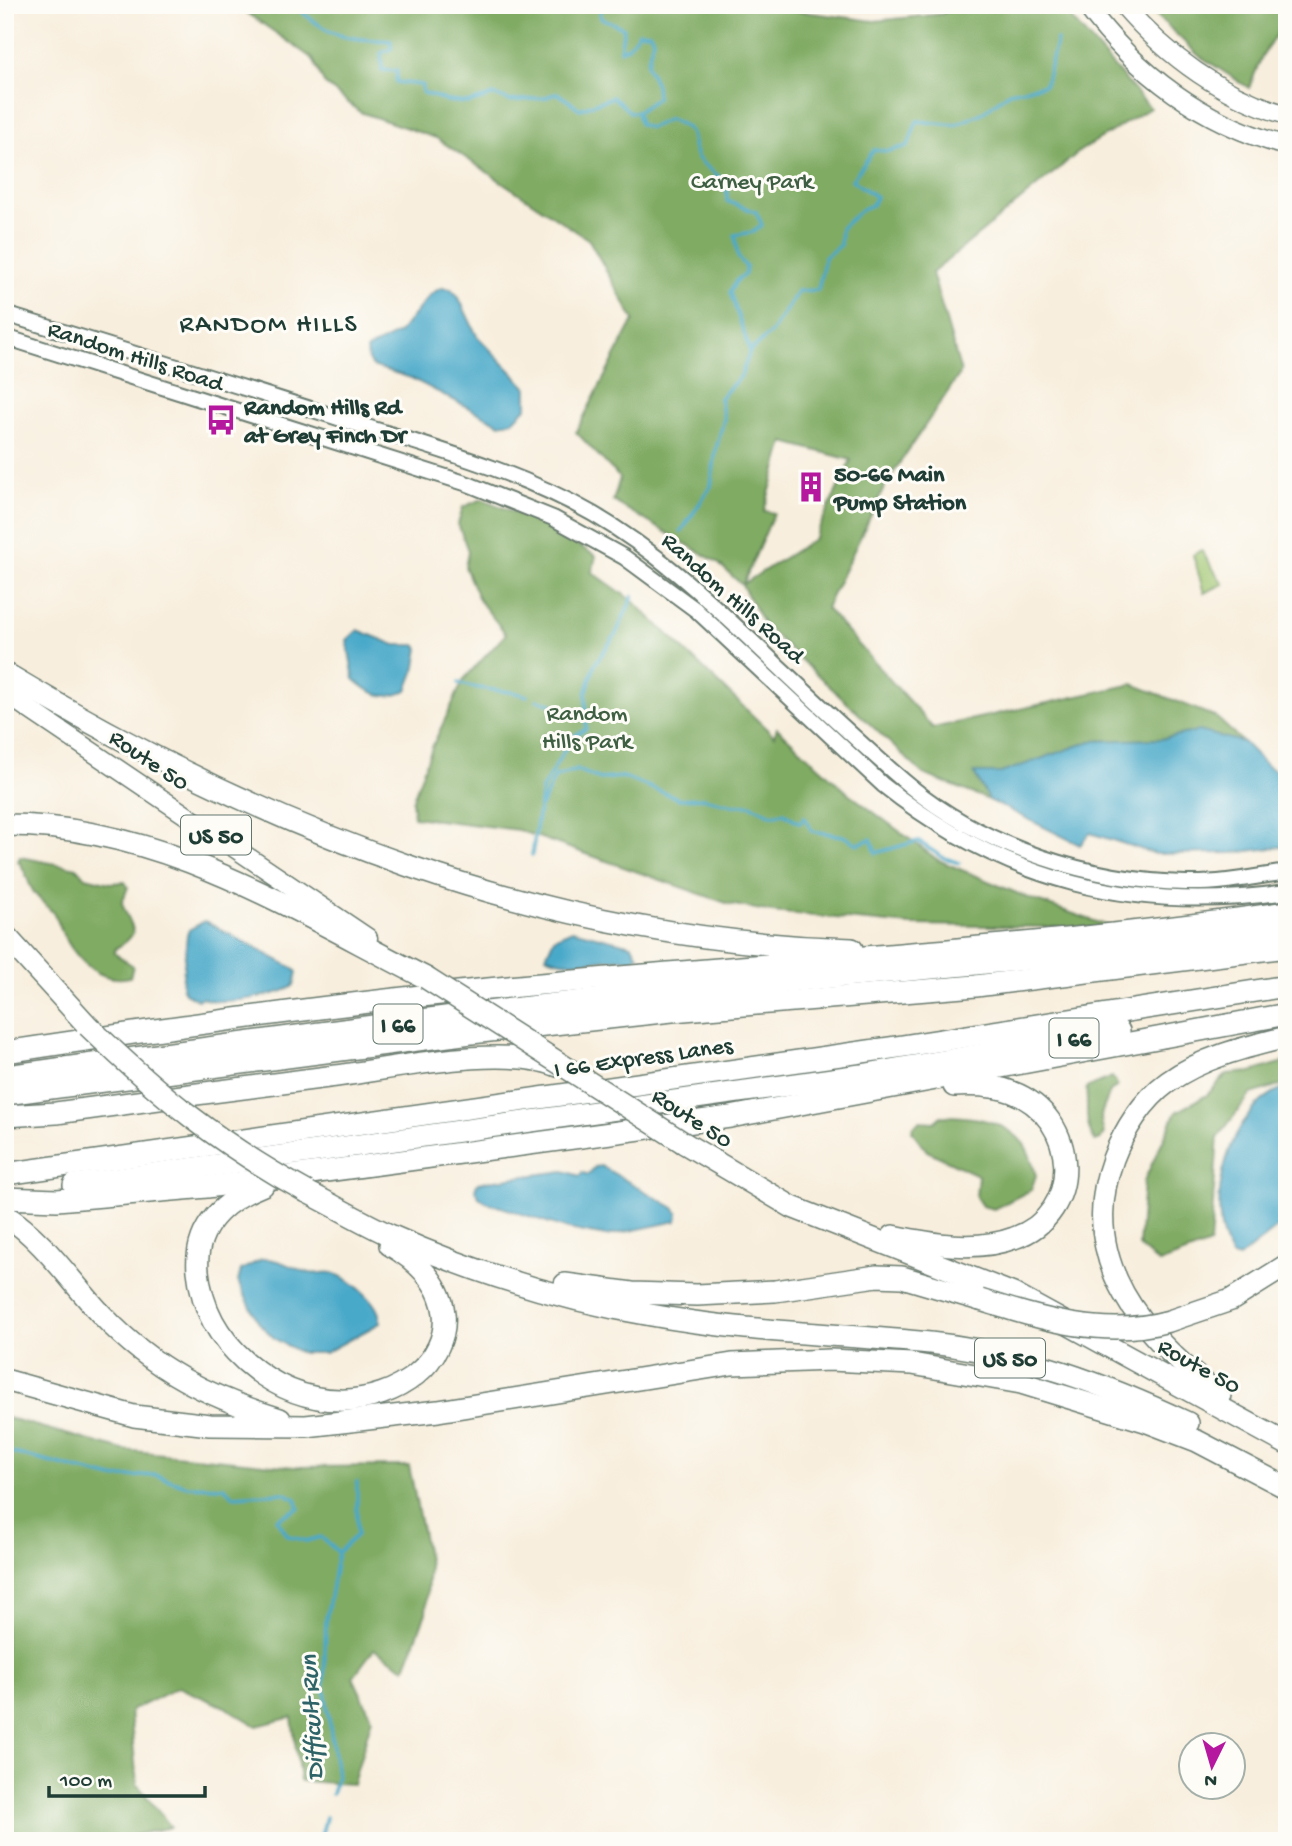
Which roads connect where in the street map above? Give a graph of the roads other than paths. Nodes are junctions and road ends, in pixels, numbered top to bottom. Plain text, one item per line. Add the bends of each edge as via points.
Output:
1 (1086, 5) edge
2 (1123, 5) edge
3 (1287, 115) edge
4 (1287, 146) edge
5 (5, 314) edge
6 (5, 337) edge
7 (5, 673) edge
8 (5, 693) edge
9 (5, 825) edge
10 (1287, 872) edge
11 (1287, 892) edge
12 (1287, 912) edge
13 (1287, 929) edge
14 (5, 935) edge
15 (1287, 947) edge
16 (956, 949) junction
17 (426, 978) junction
18 (1287, 986) edge
19 (1287, 1005) edge
20 (1287, 1014) edge
21 (1287, 1037) edge
22 (5, 1052) edge
23 (577, 1074) junction
24 (5, 1076) edge
25 (5, 1094) edge
26 (851, 1096) junction
27 (5, 1116) edge
28 (297, 1172) junction
29 (5, 1174) edge
30 (303, 1194) junction
31 (5, 1197) edge
32 (5, 1215) edge
33 (822, 1220) junction
34 (427, 1250) junction
35 (1287, 1265) edge
36 (5, 1380) edge
37 (306, 1426) junction
38 (1284, 1442) edge
39 (1287, 1476) edge
40 (1287, 1488) edge

1 - 4 main road via 1120,47 1171,93 1226,124
2 - 3 main road via 1161,46 1195,72
5 - 10 street, Random Hills Road via 427,446 542,488 593,514 642,545 701,592 914,789 959,819 1025,851 1132,879 1231,881
6 - 11 street, Random Hills Road via 468,484 553,518 624,557 696,610 914,809 971,845 1009,862 1128,896 1214,901
7 - 16 highway via 137,748 282,819 387,860 522,902 611,923 750,942 843,949
8 - 17 main road, Route 50 / US 50
9 - 17 highway via 67,829 155,847 247,886
12 - 16 highway via 1165,930
13 - 24 highway, I 66 via 1053,958 628,996
14 - 30 highway, US 50, bridge via 88,1026 193,1122
15 - 25 highway, I 66 Express Lanes via 976,986 744,1004 471,1033
16 - 22 highway via 517,986 223,1019
17 - 23 highway, Route 50 / US 50, bridge
18 - 29 highway, I 66 Express Lanes via 897,1047
19 - 31 highway, I 66 via 861,1074
20 - 26 highway
21 - 38 highway via 1198,1065 1158,1091 1118,1147 1103,1207 1105,1250 1118,1287 1148,1330 1203,1382
23 - 27 highway, bridge via 543,1061 506,1057
23 - 33 highway, Route 50 / US 50, bridge via 764,1192
26 - 28 highway via 730,1117
26 - 33 highway via 895,1096 957,1086 1013,1092 1053,1125 1065,1153 1066,1182 1049,1216 1034,1229 994,1243 909,1240
28 - 30 highway via 243,1193 209,1223 197,1262 203,1302 228,1345 255,1370 293,1391 345,1400 399,1389 428,1364 439,1342 443,1317 432,1280 411,1258
28 - 31 highway via 132,1194 57,1200
30 - 34 highway, US 50
32 - 37 highway via 36,1241 131,1344 164,1370 213,1396
33 - 38 highway, Route 50 / US 50 via 1013,1294
34 - 35 highway, bridge via 560,1283 632,1293 733,1295 877,1276 902,1277 1042,1320 1140,1327 1231,1300
34 - 39 highway, US 50 via 546,1290 651,1315 828,1337 932,1343 999,1355 1136,1400
36 - 37 highway via 134,1416 210,1425
37 - 40 highway via 732,1364 868,1361 982,1375 1065,1396 1197,1441

